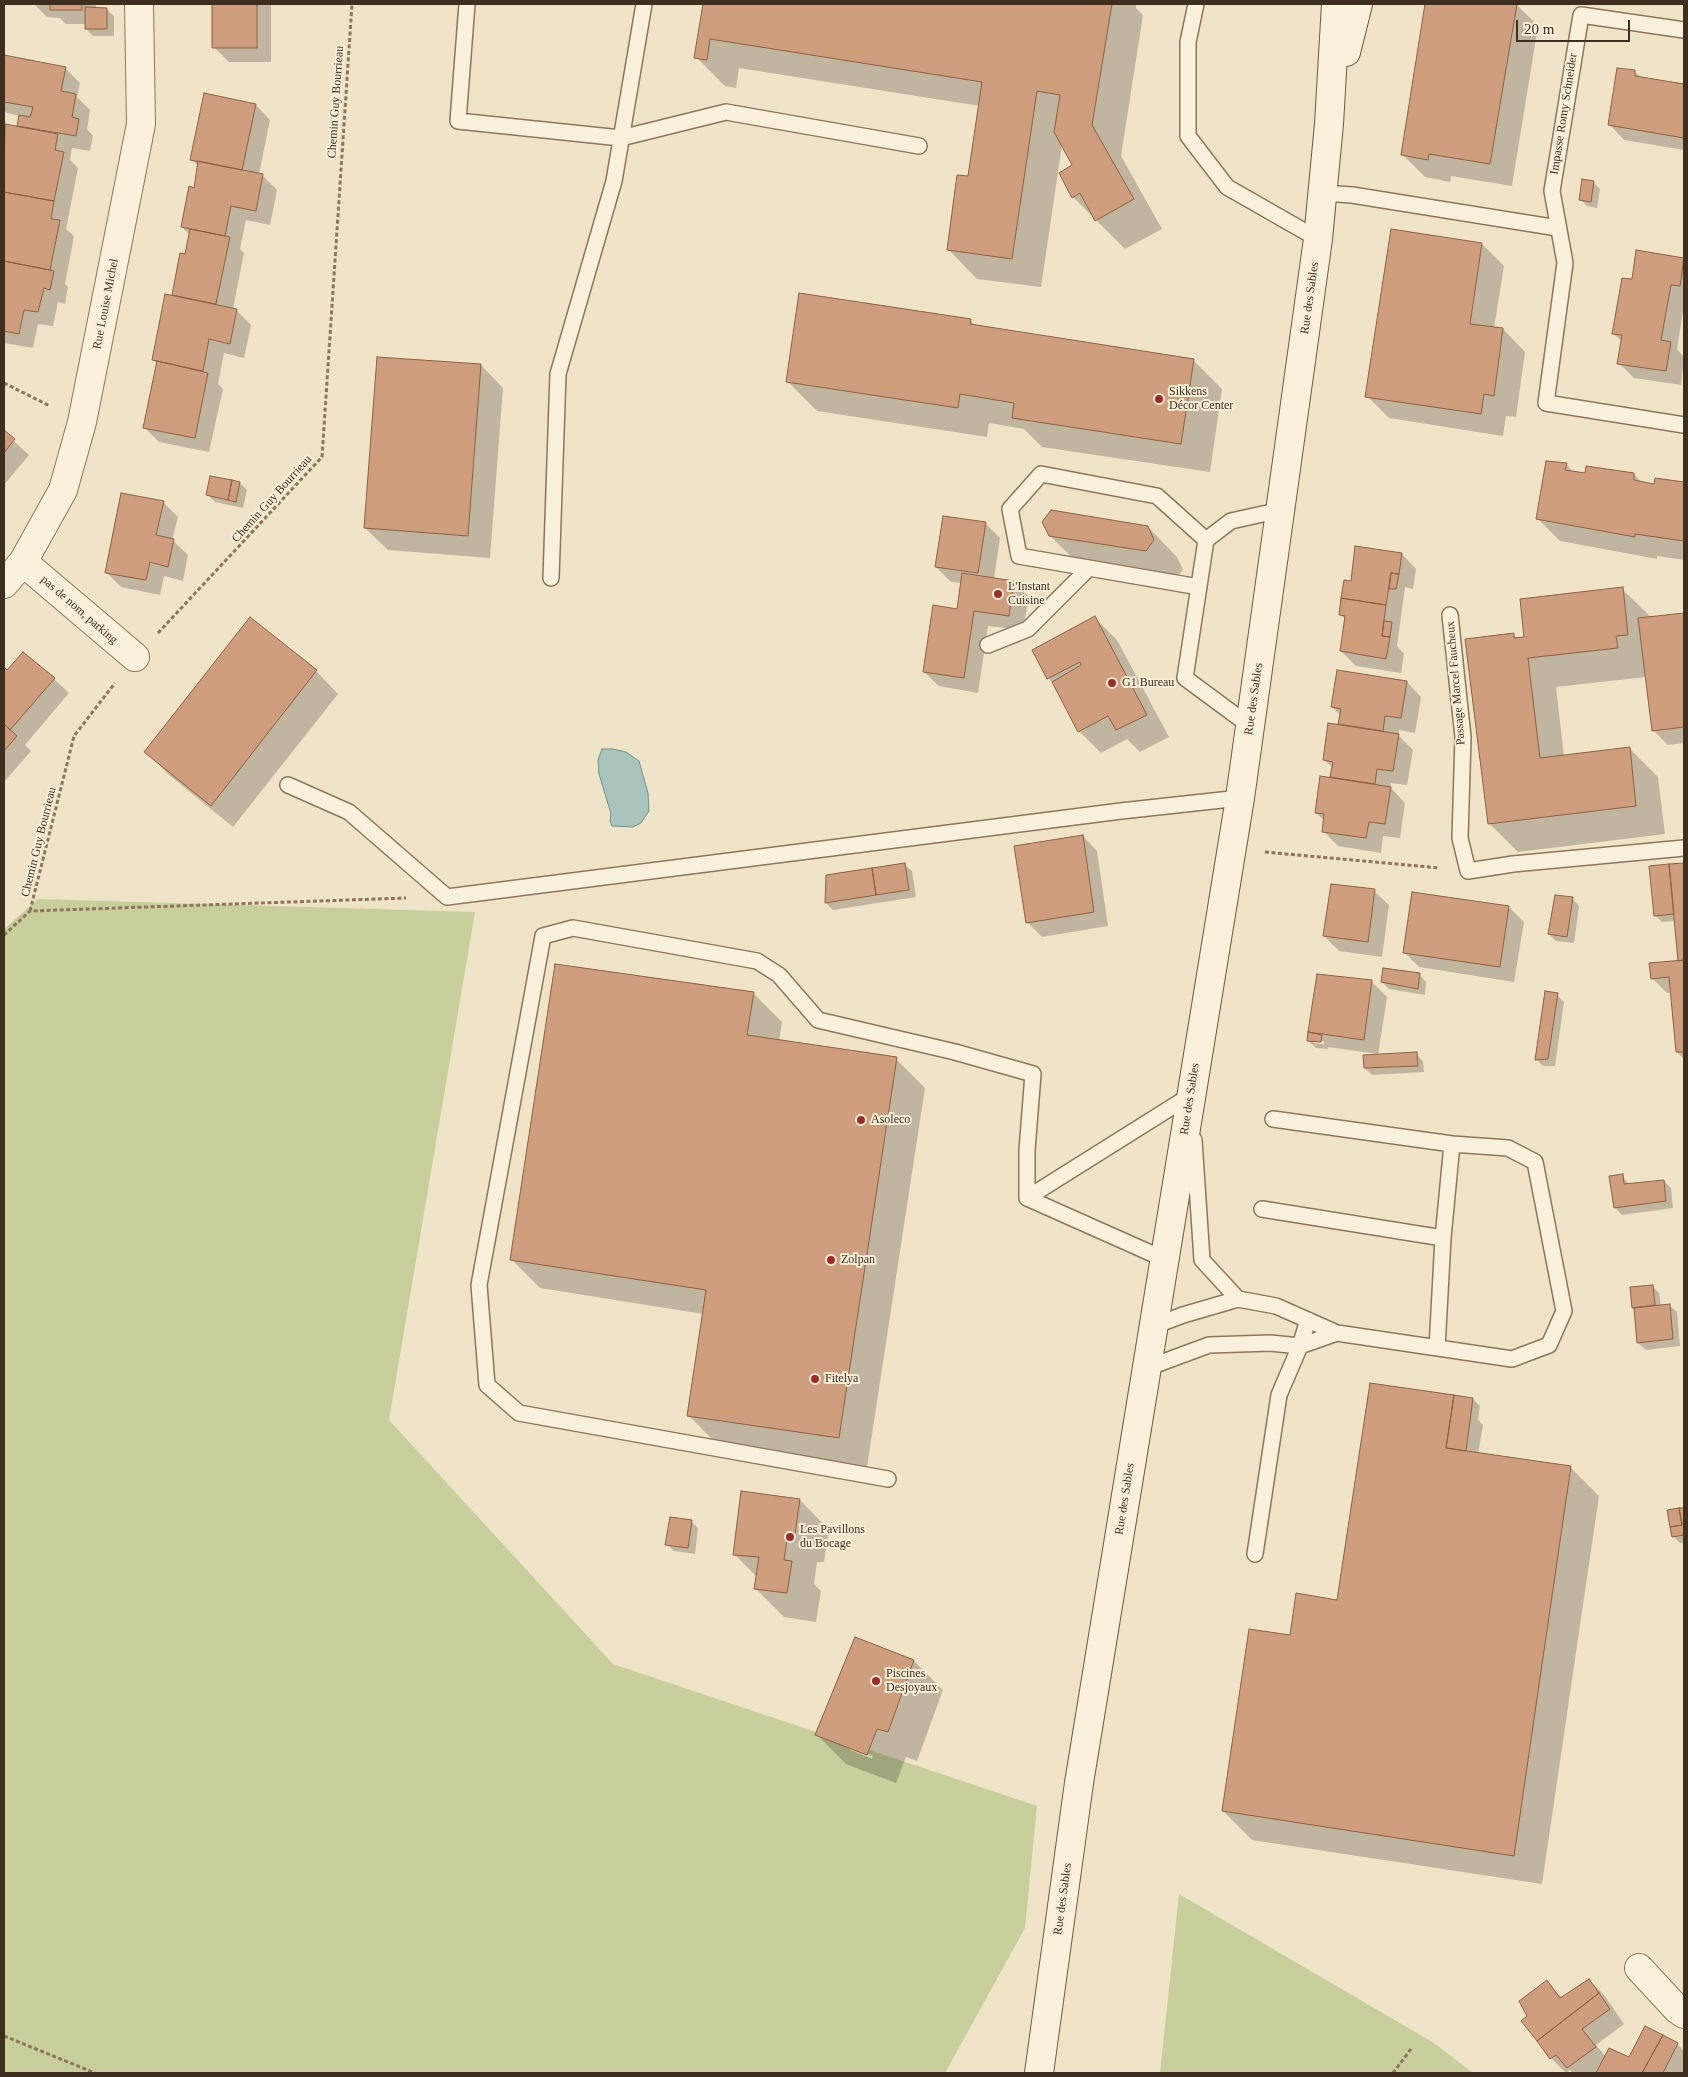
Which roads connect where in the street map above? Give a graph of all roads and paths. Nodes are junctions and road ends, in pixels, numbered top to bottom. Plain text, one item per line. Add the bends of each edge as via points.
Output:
1 (139, 4) edge
2 (352, 4) edge
3 (467, 4) edge
4 (644, 4) edge
5 (1196, 4) edge
6 (1336, 4) edge
7 (1358, 4) edge
8 (1582, 10) edge
9 (1684, 30) edge
10 (1329, 124) junction
11 (621, 138) junction
12 (919, 146) dead end
13 (1322, 193) junction
14 (1558, 228) junction
15 (1318, 239) junction
16 (4, 383) edge
17 (82, 422) junction
18 (1684, 425) edge
19 (1281, 510) junction
20 (1206, 540) junction
21 (24, 562) junction
22 (1089, 568) junction
23 (551, 578) dead end
24 (4, 584) edge
25 (1199, 587) junction
26 (1450, 615) dead end
27 (988, 645) dead end
28 (135, 657) junction
29 (1250, 726) junction
30 (288, 785) dead end
31 (1240, 798) junction
32 (1232, 848) junction
33 (1684, 848) edge
34 (1468, 871) junction
35 (447, 897) junction
36 (30, 911) junction
37 (4, 935) edge
38 (1191, 1095) junction
39 (1274, 1120) dead end
40 (1452, 1144) junction
41 (1027, 1198) junction
42 (1262, 1209) dead end
43 (1443, 1238) junction
44 (1164, 1259) junction
45 (1238, 1300) junction
46 (1308, 1320) junction
47 (1154, 1326) junction
48 (1337, 1333) junction
49 (1300, 1346) junction
50 (1437, 1348) junction
51 (1146, 1368) junction
52 (888, 1480) dead end
53 (1255, 1554) dead end
54 (1639, 1968) dead end
55 (1684, 2014) edge
56 (4, 2036) edge
57 (1411, 2049) dead end
58 (95, 2073) edge
59 (1039, 2073) edge
60 (1393, 2073) edge

1 - 17 main road, Rue Louise Michel via 141,124
2 - 28 path, Chemin Guy Bourrieau via 322,457
3 - 11 lane via 458,121
4 - 11 lane
5 - 15 lane via 1188,42 1188,136 1227,187
6 - 10 main road, Rue des Sables
7 - 10 main road, Rue des Sables
8 - 9 lane, Impasse Romy Schneider
8 - 14 lane, Impasse Romy Schneider via 1552,191
10 - 13 main road, Rue des Sables
11 - 12 lane via 726,112
11 - 23 lane via 614,181 558,374
13 - 14 lane
13 - 15 main road, Rue des Sables
14 - 18 lane, Impasse Romy Schneider via 1565,263 1546,403
15 - 19 main road, Rue des Sables
16 - 17 path
17 - 21 main road, Rue Louise Michel via 63,490
19 - 20 lane via 1231,521
19 - 29 main road, Rue des Sables
20 - 22 lane via 1156,496 1041,474 1010,509 1019,556
20 - 25 lane
21 - 24 main road, Rue Louise Michel
21 - 28 main road, pas de nom, parking
22 - 25 lane
22 - 27 lane via 1028,629
25 - 29 lane via 1185,678
26 - 34 lane, Passage Marcel Faucheux via 1463,737 1460,838
28 - 36 path, Chemin Guy Bourrieau via 74,736
29 - 31 main road, Rue des Sables
30 - 35 lane via 349,812
31 - 32 main road, Rue des Sables
31 - 35 lane
32 - 34 path
32 - 38 main road, Rue des Sables
33 - 34 lane
35 - 36 path
36 - 37 path
38 - 41 lane
38 - 44 main road, Rue des Sables
38 - 45 lane via 1202,1260
39 - 40 lane
40 - 43 lane
40 - 50 lane via 1508,1148 1535,1162 1564,1311 1549,1345 1512,1358
41 - 44 lane
41 - 52 lane via 1033,1074 818,1020 779,975 757,961 573,928 543,936 479,1285 487,1385 519,1413
42 - 43 lane
43 - 50 lane
44 - 47 main road, Rue des Sables
45 - 46 lane via 1276,1306
45 - 47 lane
46 - 48 lane
46 - 49 lane
47 - 51 main road, Rue des Sables
48 - 49 lane
48 - 50 lane
49 - 51 lane via 1270,1343 1209,1345
49 - 53 lane via 1279,1395
51 - 59 main road, Rue des Sables via 1079,1783
54 - 55 main road
56 - 58 path
57 - 60 path

